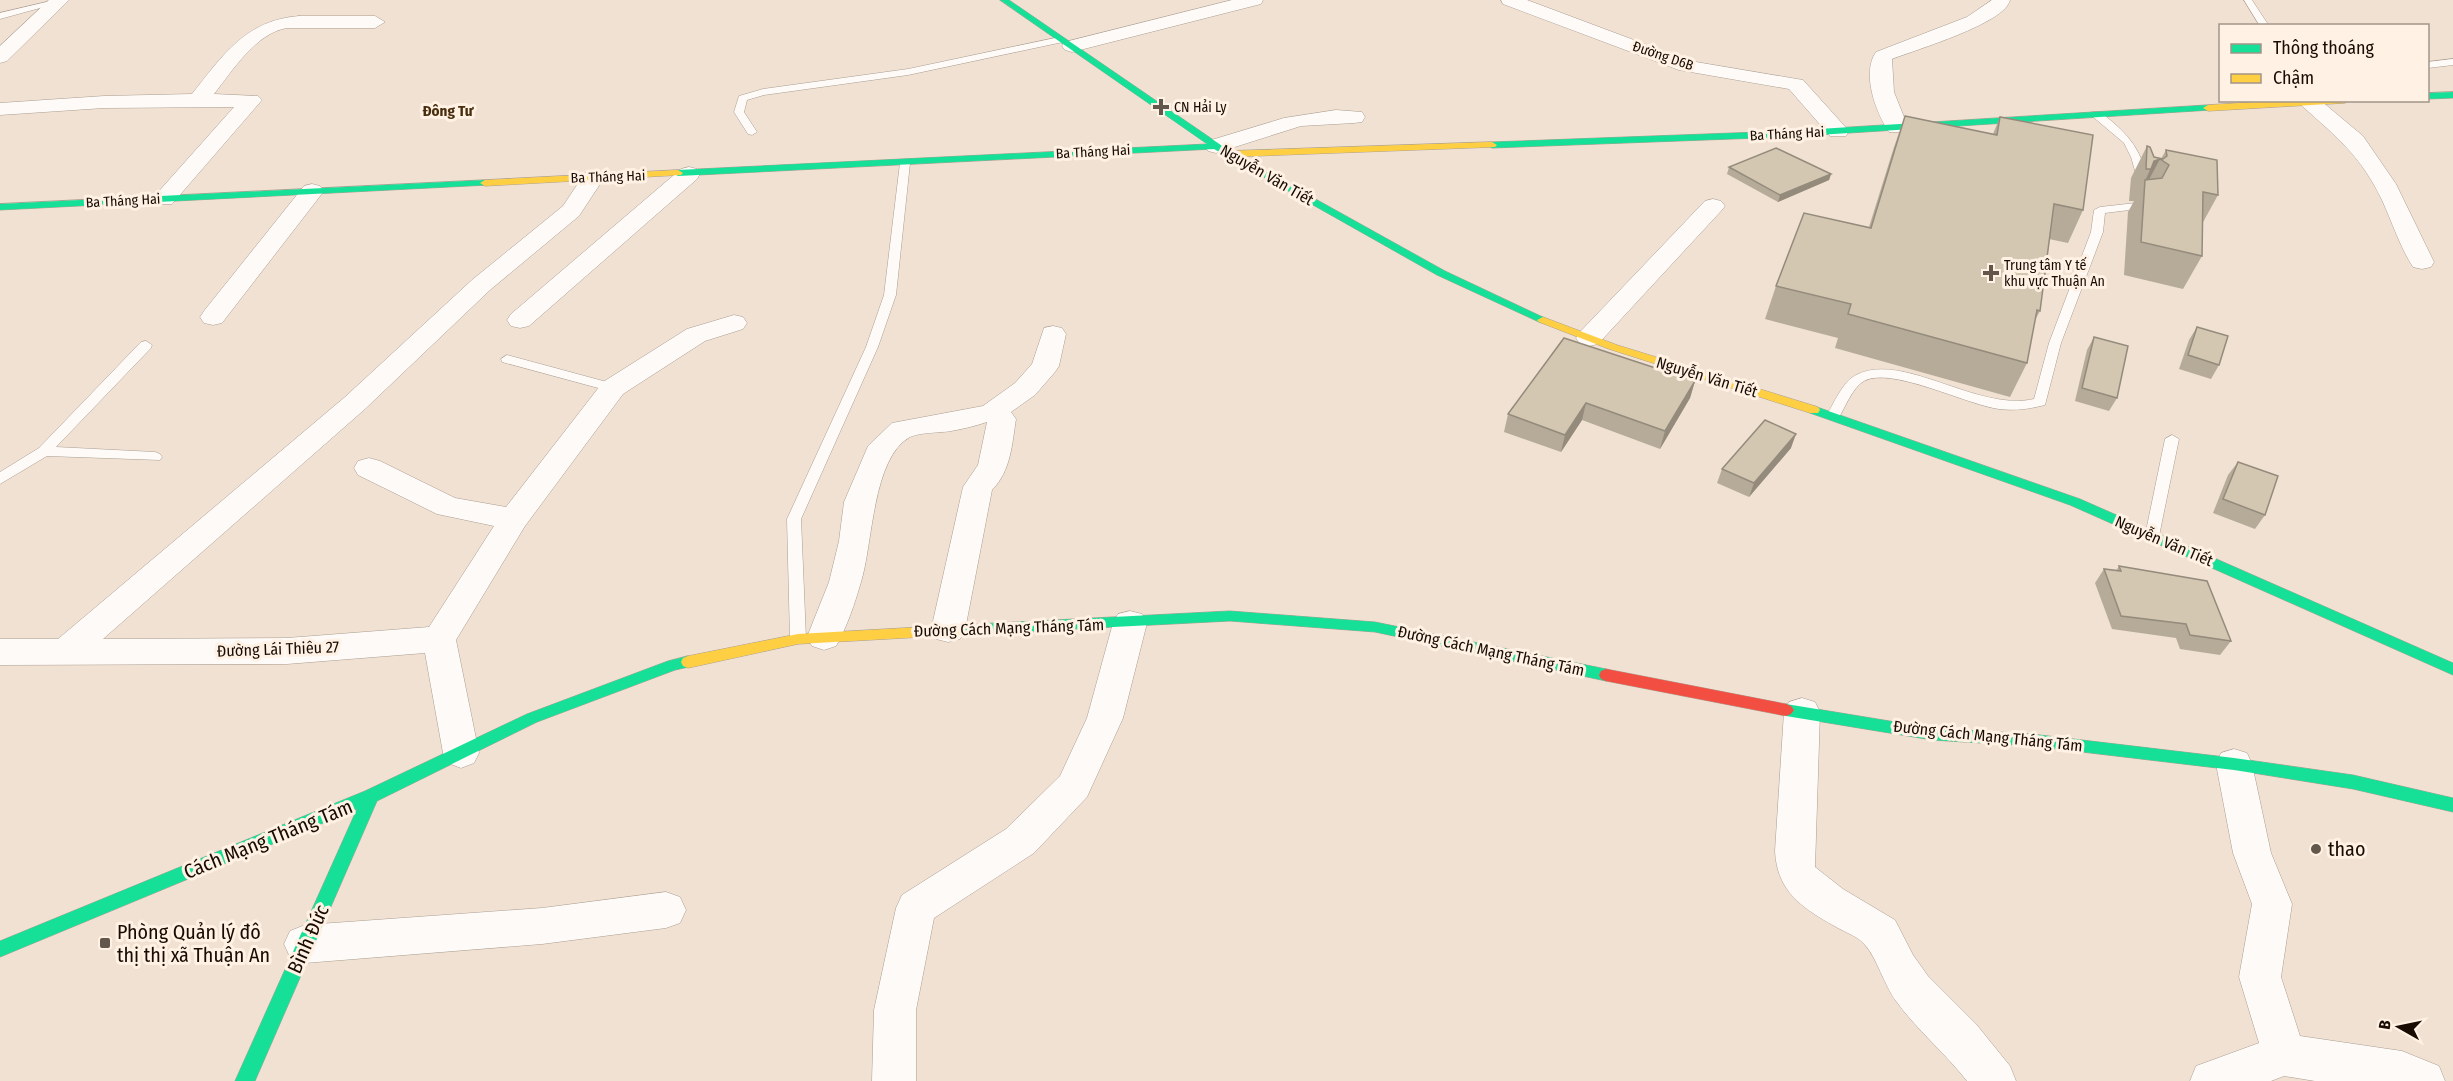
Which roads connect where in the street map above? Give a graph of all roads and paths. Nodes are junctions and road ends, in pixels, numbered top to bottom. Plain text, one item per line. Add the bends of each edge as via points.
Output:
1 (1004, 0) edge
2 (1254, 0) edge
3 (1510, 0) edge
4 (2001, 0) edge
5 (2248, 0) edge
6 (59, 1) edge
7 (0, 16) edge
8 (375, 22) dead end
9 (2264, 24) edge
10 (1066, 43) junction
11 (0, 57) edge
12 (2453, 62) edge
13 (2429, 65) edge
14 (2453, 95) edge
15 (2429, 96) edge
16 (198, 101) junction
17 (2310, 102) joint
18 (0, 109) edge
19 (2096, 114) junction
20 (1354, 117) dead end
21 (1897, 127) junction
22 (1838, 131) junction
23 (752, 132) dead end
24 (1222, 150) junction
25 (905, 163) junction
26 (688, 174) junction
27 (593, 178) junction
28 (312, 191) junction
29 (164, 199) junction
30 (1713, 206) dead end
31 (0, 207) edge
32 (2422, 262) dead end
33 (213, 316) dead end
34 (520, 320) dead end
35 (734, 323) dead end
36 (1053, 334) dead end
37 (1589, 338) junction
38 (146, 345) dead end
39 (507, 359) dead end
40 (613, 388) junction
41 (993, 412) junction
42 (1833, 416) junction
43 (2172, 439) dead end
44 (44, 451) junction
45 (155, 457) dead end
46 (369, 468) dead end
47 (0, 479) edge
48 (514, 519) junction
49 (2152, 536) junction
50 (1130, 623) junction
51 (948, 630) junction
52 (811, 638) junction
53 (439, 639) junction
54 (0, 652) edge
55 (64, 652) junction
56 (2453, 669) edge
57 (1802, 712) junction
58 (532, 718) joint
59 (461, 753) junction
60 (2234, 764) junction
61 (371, 796) junction
62 (2453, 805) edge
63 (666, 910) dead end
64 (305, 944) junction
65 (0, 949) edge
66 (2292, 1068) edge
67 (245, 1081) edge
68 (894, 1081) edge
69 (1994, 1081) edge
70 (2212, 1081) edge
71 (2423, 1081) edge

1 - 10 street, Nguyễn Văn Tiết
2 - 10 street
3 - 22 street, Đường D6B via 1686,66 1796,84
4 - 21 street via 2000,5 1974,21 1883,56 1879,69 1885,101
5 - 9 lane
6 - 7 lane
6 - 11 street
8 - 16 street via 277,24 261,32
10 - 23 lane via 908,72 763,92 743,98 739,112
10 - 24 street, Nguyễn Văn Tiết
12 - 13 lane
14 - 15 street
16 - 18 street
16 - 29 street via 251,100
17 - 19 street, Ba Tháng Hai
17 - 32 street via 2354,140 2373,163
19 - 21 street, Ba Tháng Hai
19 - 42 lane via 2134,148 2139,158 2141,206 2100,210 2097,231 2055,343 2040,402 2007,407 1895,376 1872,374 1856,381
20 - 24 street via 1323,116
21 - 22 street, Ba Tháng Hai
22 - 24 street, Ba Tháng Hai
24 - 25 street, Ba Tháng Hai
24 - 37 street, Nguyễn Văn Tiết via 1441,273 1519,311
25 - 26 street, Ba Tháng Hai
25 - 52 lane via 890,295 872,347 794,519
26 - 27 street, Ba Tháng Hai
26 - 34 street
27 - 28 street, Ba Tháng Hai
27 - 55 street via 571,210 482,285 355,403
28 - 29 street, Ba Tháng Hai
28 - 33 street
29 - 31 street, Ba Tháng Hai
30 - 37 street
35 - 40 street via 696,335
36 - 41 street via 1045,366 1024,389
37 - 42 street, Nguyễn Văn Tiết
38 - 44 lane
39 - 40 lane
40 - 48 street
41 - 51 street via 1002,419 993,464 989,476 978,487
41 - 52 street via 902,429 878,453 859,502 845,582
42 - 49 street, Nguyễn Văn Tiết via 2075,502
43 - 49 lane
44 - 45 lane
44 - 47 lane
46 - 48 street via 448,507
48 - 53 street
49 - 56 street, Nguyễn Văn Tiết
50 - 51 street, Đường Cách Mạng Tháng Tám
50 - 57 street, Đường Cách Mạng Tháng Tám via 1230,616 1375,627 1725,700
50 - 68 street via 1105,718 1074,786 1020,841 916,908 895,1010
51 - 52 street, Đường Cách Mạng Tháng Tám
52 - 58 street, Đường Cách Mạng Tháng Tám via 673,665
53 - 55 street, Đường Lái Thiêu 27 via 287,651
53 - 59 street
54 - 55 street, Đường Lái Thiêu 27
57 - 60 street, Đường Cách Mạng Tháng Tám via 1932,734 2031,740
57 - 69 street via 1794,851 1800,879 1829,902 1881,933 1913,990 1961,1039
58 - 59 street, Cách Mạng Tháng Tám
59 - 61 street, Cách Mạng Tháng Tám
60 - 62 street, Đường Cách Mạng Tháng Tám via 2353,782
60 - 66 street via 2252,853 2272,903 2260,976
61 - 64 street, Bình Đức
61 - 65 street, Cách Mạng Tháng Tám
63 - 64 street via 542,926
64 - 67 street, Bình Đức
66 - 70 street
66 - 71 street via 2402,1073

